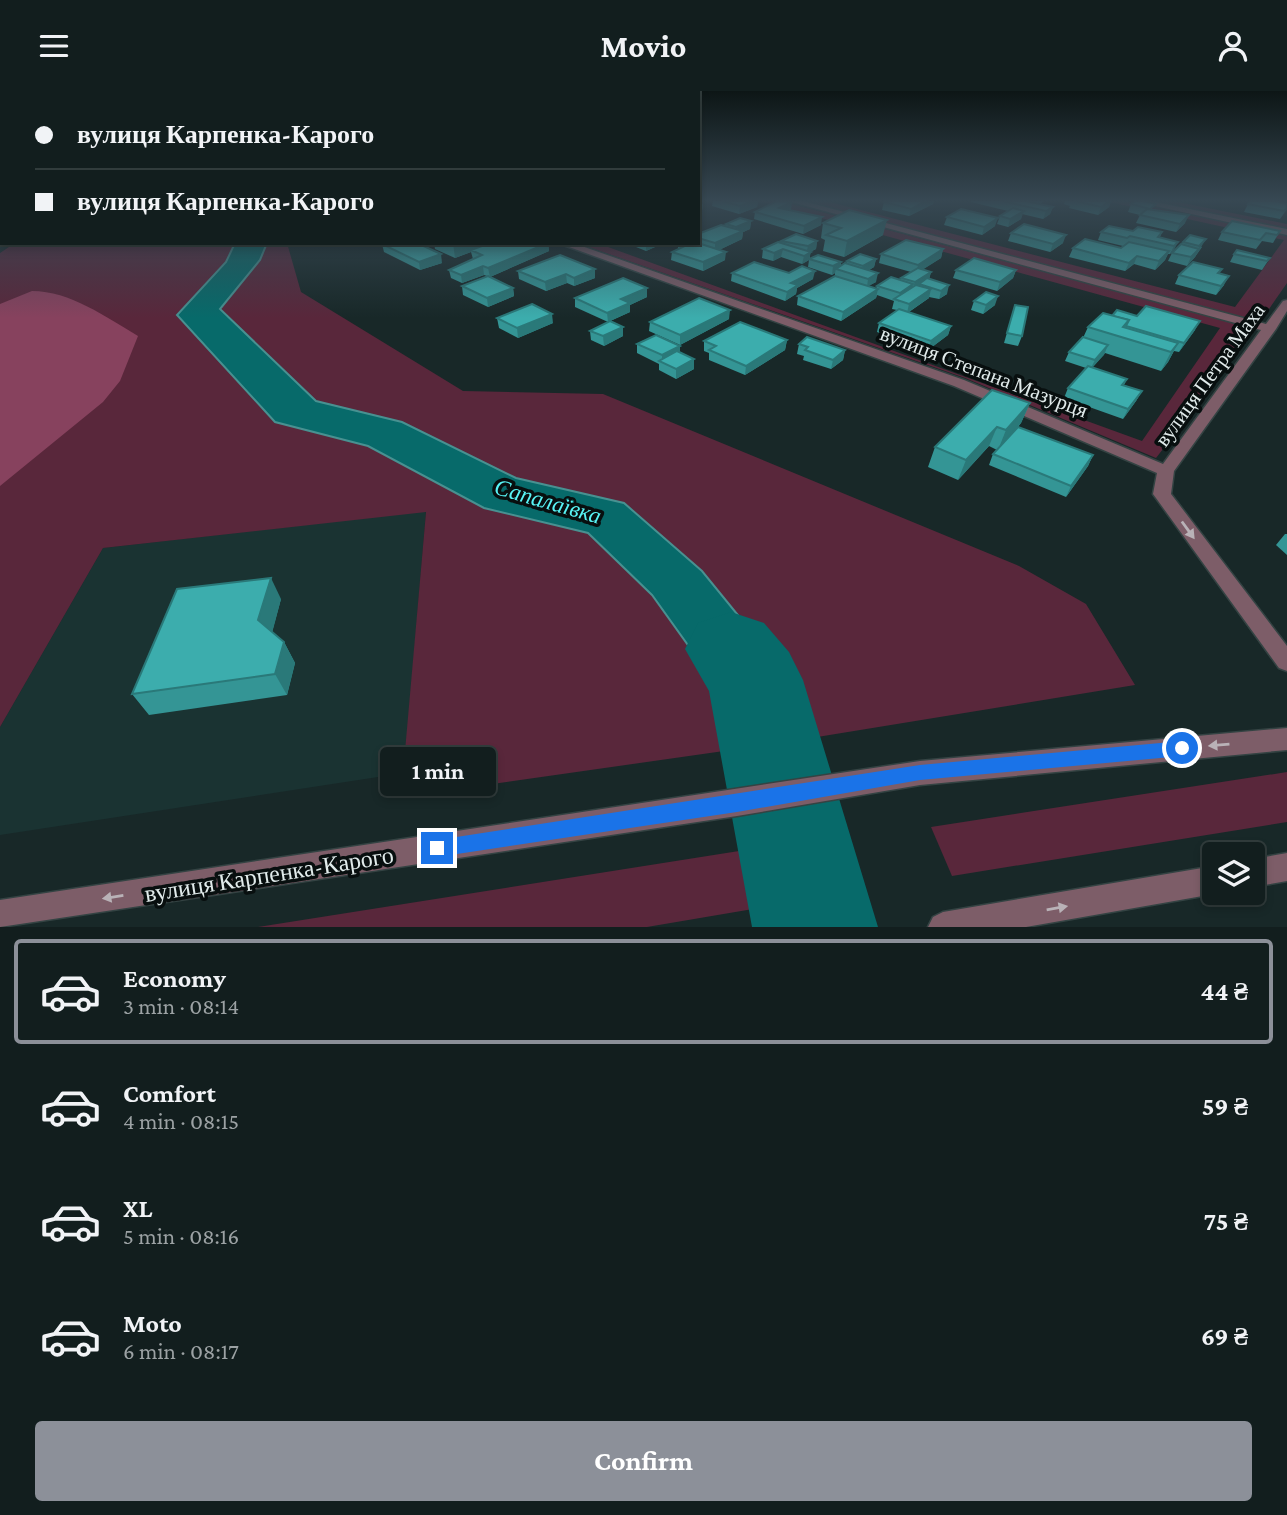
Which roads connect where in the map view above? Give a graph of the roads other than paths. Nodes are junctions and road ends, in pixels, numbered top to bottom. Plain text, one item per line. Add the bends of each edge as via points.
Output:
1 (938, 240) edge
2 (569, 245) edge
3 (1287, 303) edge
4 (1270, 329) junction
5 (1166, 471) junction
6 (1287, 662) edge
7 (1287, 739) edge
8 (1287, 867) edge
9 (1265, 871) edge
10 (1202, 882) edge
11 (0, 914) edge
12 (943, 927) edge

1 - 4 street
2 - 5 street, вулиця Степана Мазурця via 959,383
3 - 4 street, вулиця Петра Маха
4 - 5 street, вулиця Петра Маха
5 -> 6 street via 1162,494
7 -> 11 street, вулиця Карпенка-Карого via 920,773
8 - 9 street
12 -> 10 street

